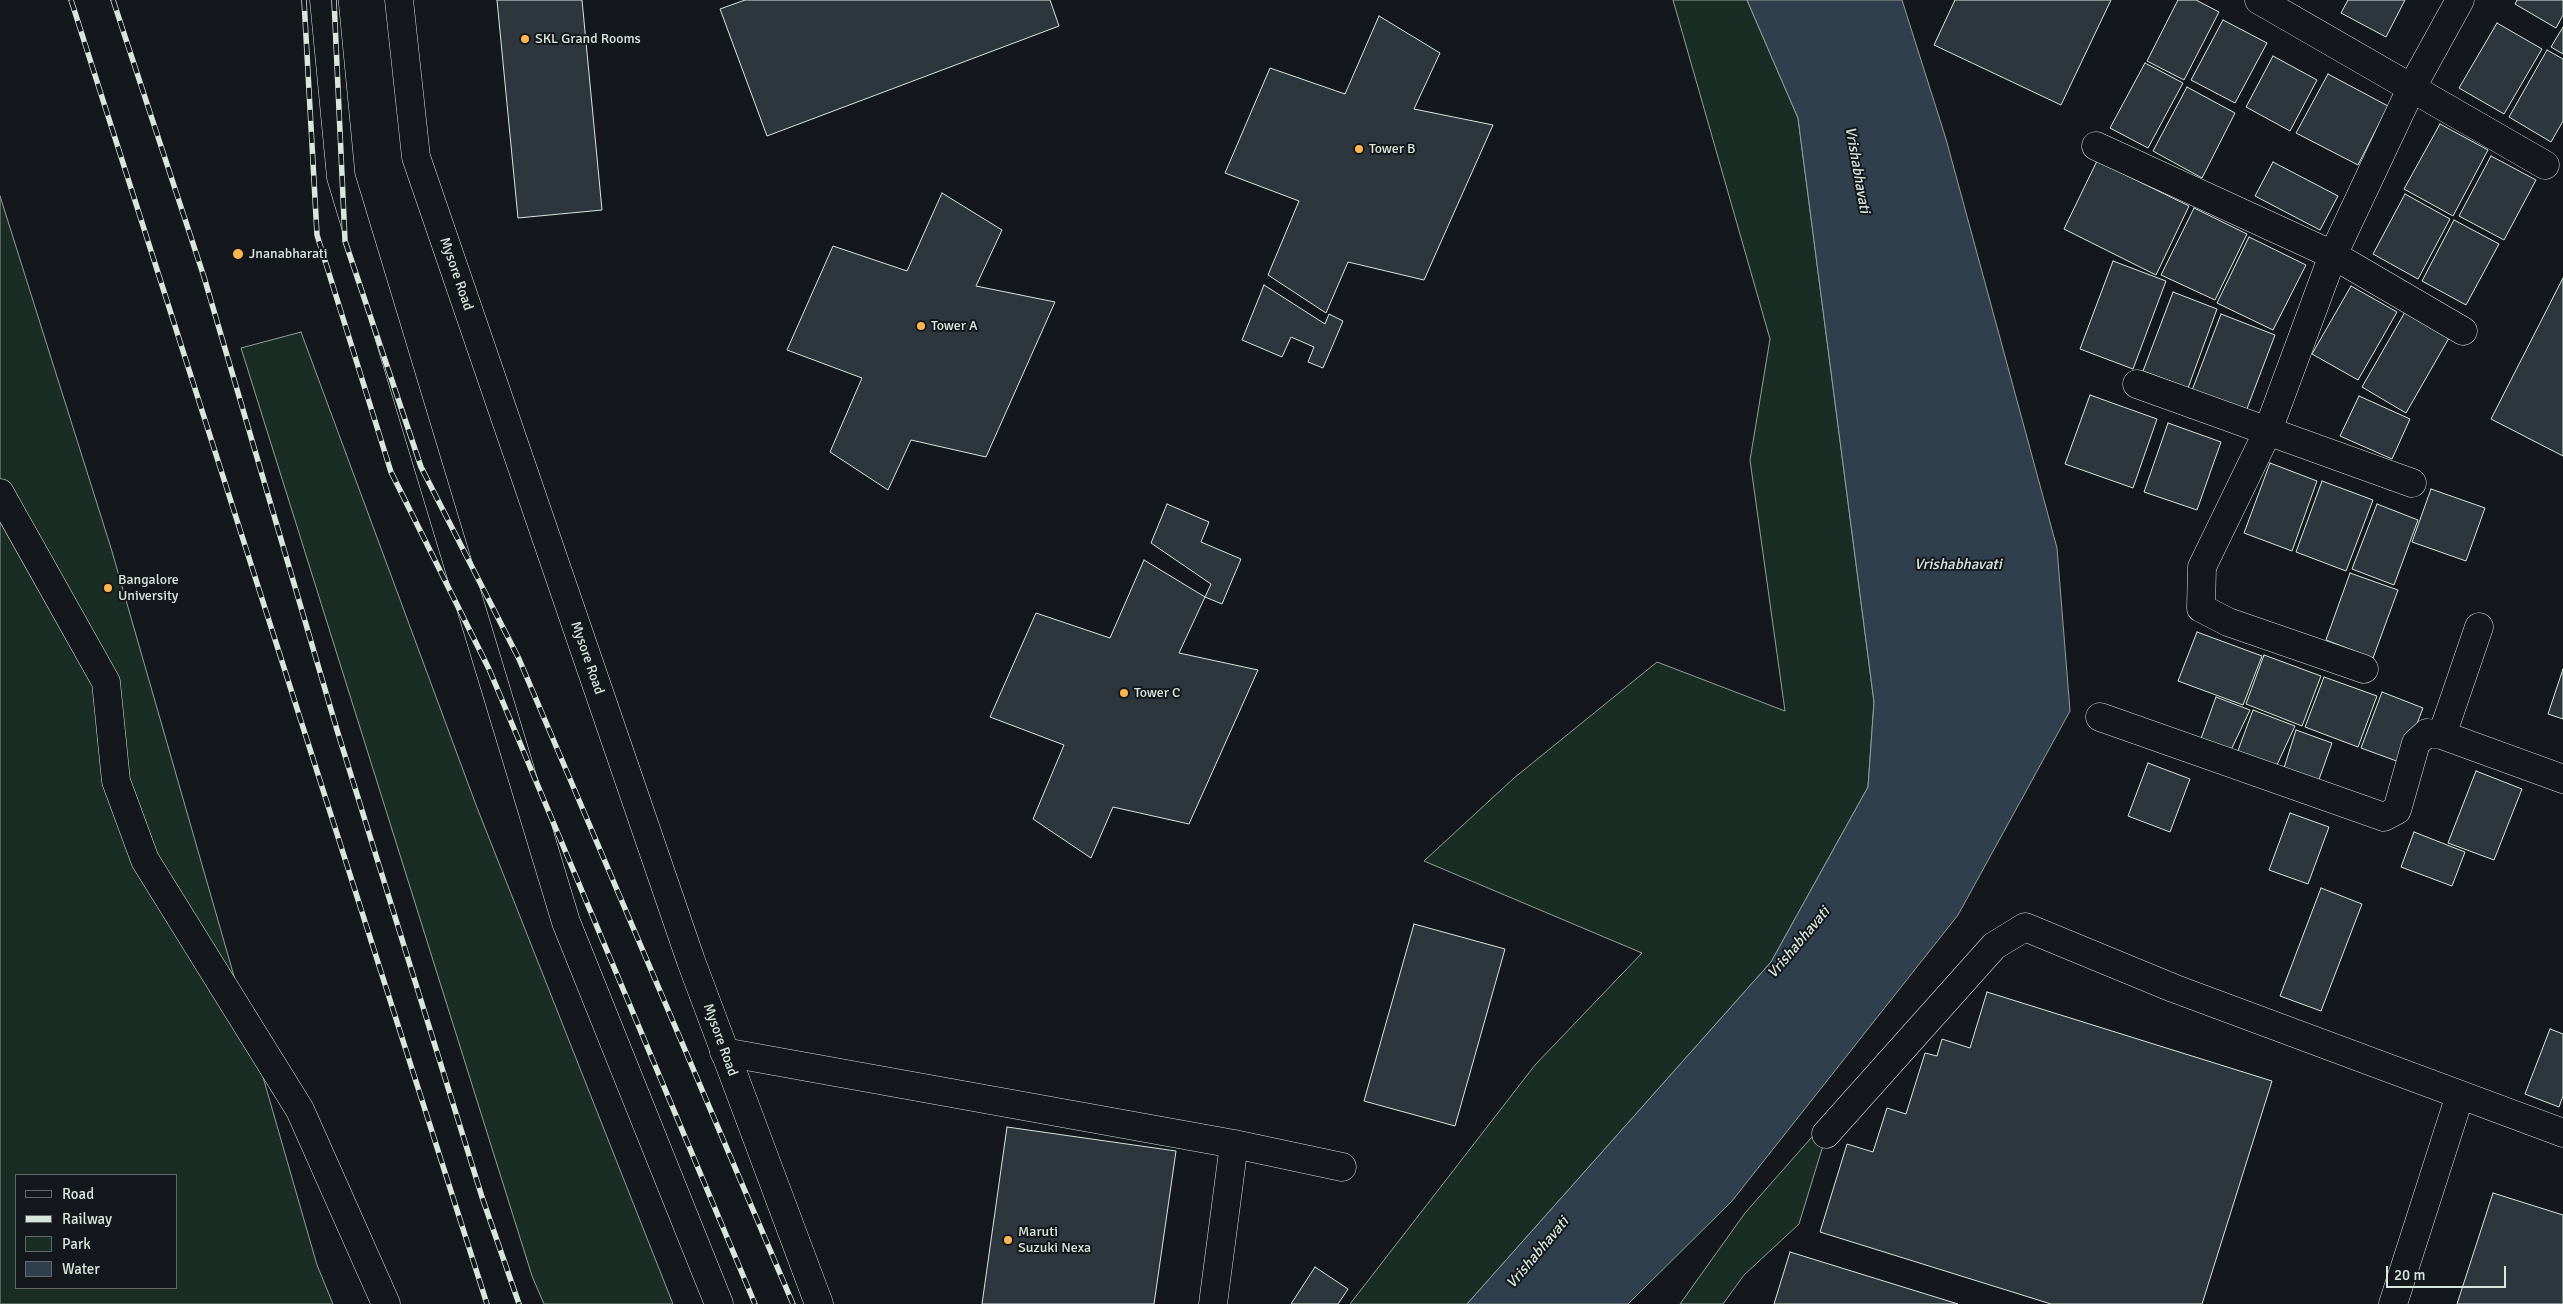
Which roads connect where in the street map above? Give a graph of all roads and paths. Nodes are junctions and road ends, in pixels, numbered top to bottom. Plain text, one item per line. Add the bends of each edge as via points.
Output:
1 (324, 0) edge
2 (399, 0) edge
3 (2259, 0) edge
4 (2460, 0) edge
5 (2411, 89) junction
6 (2096, 146) dead end
7 (2545, 165) dead end
8 (2333, 255) junction
9 (2463, 331) dead end
10 (2138, 384) dead end
11 (2267, 433) junction
12 (2412, 484) dead end
13 (0, 493) edge
14 (2479, 627) dead end
15 (2364, 669) dead end
16 (2100, 718) dead end
17 (2442, 735) junction
18 (2563, 779) edge
19 (724, 1052) junction
20 (2460, 1095) junction
21 (2563, 1133) edge
22 (1826, 1134) dead end
23 (1234, 1144) junction
24 (1342, 1167) dead end
25 (386, 1304) edge
26 (719, 1304) edge
27 (819, 1304) edge
28 (1213, 1304) edge
29 (2393, 1304) edge

1 - 26 main road via 341,177 563,912
2 - 19 main road, Mysore Road via 416,157
3 - 5 main road
4 - 5 main road
5 - 7 main road
5 - 8 main road
6 - 8 main road
8 - 9 main road
8 - 11 main road
10 - 11 main road
11 - 12 main road
11 - 15 main road via 2202,567 2201,608 2228,622
13 - 25 main road via 106,682 116,782 145,860 300,1110
14 - 17 main road
16 - 17 main road via 2384,817 2397,810 2416,744 2427,733
17 - 18 main road
19 - 23 main road
19 - 27 main road, Mysore Road
20 - 21 main road
20 - 22 main road via 2174,988 2025,927 1994,946
20 - 29 main road
23 - 24 main road
23 - 28 main road

